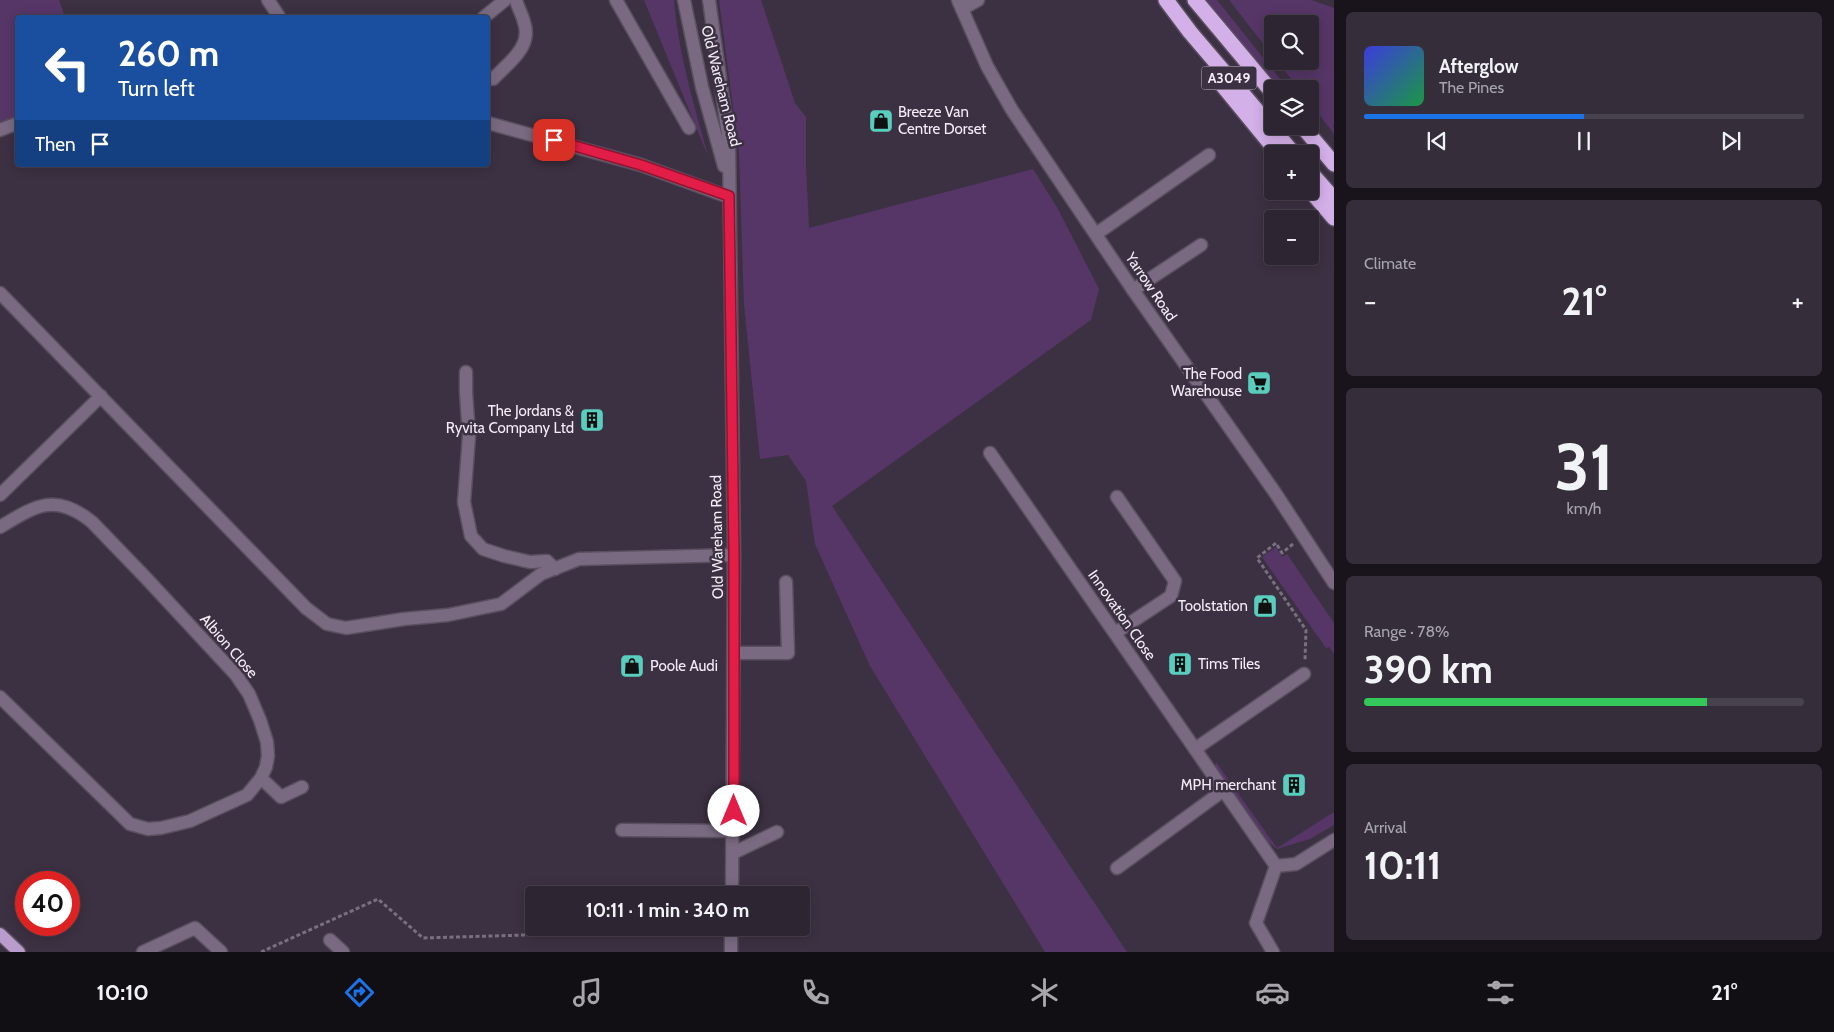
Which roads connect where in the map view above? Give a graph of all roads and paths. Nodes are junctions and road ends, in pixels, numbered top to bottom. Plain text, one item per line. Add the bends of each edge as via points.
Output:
1 (268, 0) edge
2 (505, 0) edge
3 (516, 0) edge
4 (616, 0) edge
5 (684, 0) edge
6 (709, 0) edge
7 (978, 0) edge
8 (1195, 0) edge
9 (960, 4) edge
10 (1170, 6) edge
11 (278, 15) edge
12 (487, 15) edge
13 (493, 79) dead end
14 (1264, 82) edge
15 (15, 124) edge
16 (490, 124) edge
17 (689, 128) dead end
18 (0, 130) edge
19 (1310, 135) edge
20 (1272, 145) edge
21 (1286, 145) edge
22 (1209, 155) dead end
23 (1334, 164) edge
24 (728, 178) junction
25 (1319, 182) edge
26 (729, 196) junction
27 (1334, 199) edge
28 (1319, 200) edge
29 (1334, 218) edge
30 (1096, 234) junction
31 (1201, 245) dead end
32 (1133, 290) junction
33 (0, 293) edge
34 (466, 372) dead end
35 (101, 396) junction
36 (990, 452) dead end
37 (0, 495) edge
38 (1117, 497) dead end
39 (0, 528) edge
40 (1304, 536) junction
41 (734, 555) junction
42 (555, 569) junction
43 (786, 582) dead end
44 (1334, 583) edge
45 (1115, 634) junction
46 (734, 652) junction
47 (1304, 674) joint
48 (0, 697) edge
49 (1195, 750) junction
50 (261, 778) junction
51 (302, 787) dead end
52 (1224, 790) junction
53 (622, 830) dead end
54 (734, 831) junction
55 (777, 832) dead end
56 (1334, 840) edge
57 (733, 853) junction
58 (1276, 866) junction
59 (1117, 868) dead end
60 (732, 886) edge
61 (0, 934) edge
62 (525, 935) edge
63 (731, 936) edge
64 (330, 940) dead end
65 (19, 952) edge
66 (143, 952) edge
67 (221, 952) edge
68 (261, 952) edge
69 (343, 952) edge
70 (731, 952) edge
71 (1273, 952) edge

1 - 11 street
2 - 12 street
3 - 13 street via 527,36 523,48
4 - 17 street
5 - 24 street, Old Wareham Road via 702,87
6 - 24 street, Old Wareham Road via 728,142
7 - 9 street
8 - 14 highway, A3049
9 - 30 street, Yarrow Road via 1012,110
10 - 20 highway via 1189,44
10 - 21 highway, A3049
15 - 18 street
16 - 26 street via 641,165
19 - 23 highway
22 - 30 street
24 - 26 street, Old Wareham Road
25 - 27 highway
26 - 41 street, Old Wareham Road
28 - 29 highway
30 - 32 street, Yarrow Road
31 - 32 street
32 - 40 street, Yarrow Road
33 - 35 street
34 - 42 street via 469,436 464,502 471,536 482,548 530,562 547,561
35 - 37 street
35 - 42 street via 306,608 327,624 346,628 448,615 501,604 542,574
36 - 45 street, Innovation Close
38 - 45 street via 1175,581 1171,596
39 - 50 street, Albion Close via 28,510 50,504 82,514 92,522 236,675 249,694 267,742 268,756
40 - 44 street, Yarrow Road
40 - 47 path via 1282,553 1276,543 1257,558 1306,630
41 - 42 street via 579,559
41 - 46 street, Old Wareham Road
43 - 46 street via 788,653
45 - 49 street, Innovation Close
46 - 54 street, Old Wareham Road
47 - 49 street
48 - 50 street, Albion Close via 130,824 148,829 190,822 247,795
49 - 52 street, Innovation Close
50 - 51 street via 281,797
52 - 58 street, Innovation Close
52 - 59 street
53 - 54 street
54 - 57 street, Old Wareham Road
55 - 57 street
56 - 58 street via 1296,864
57 - 60 street, Old Wareham Road
58 - 71 street via 1256,923
61 - 65 main road
62 - 68 path via 423,938 378,899
63 - 70 street
64 - 69 street
66 - 67 street via 195,928

